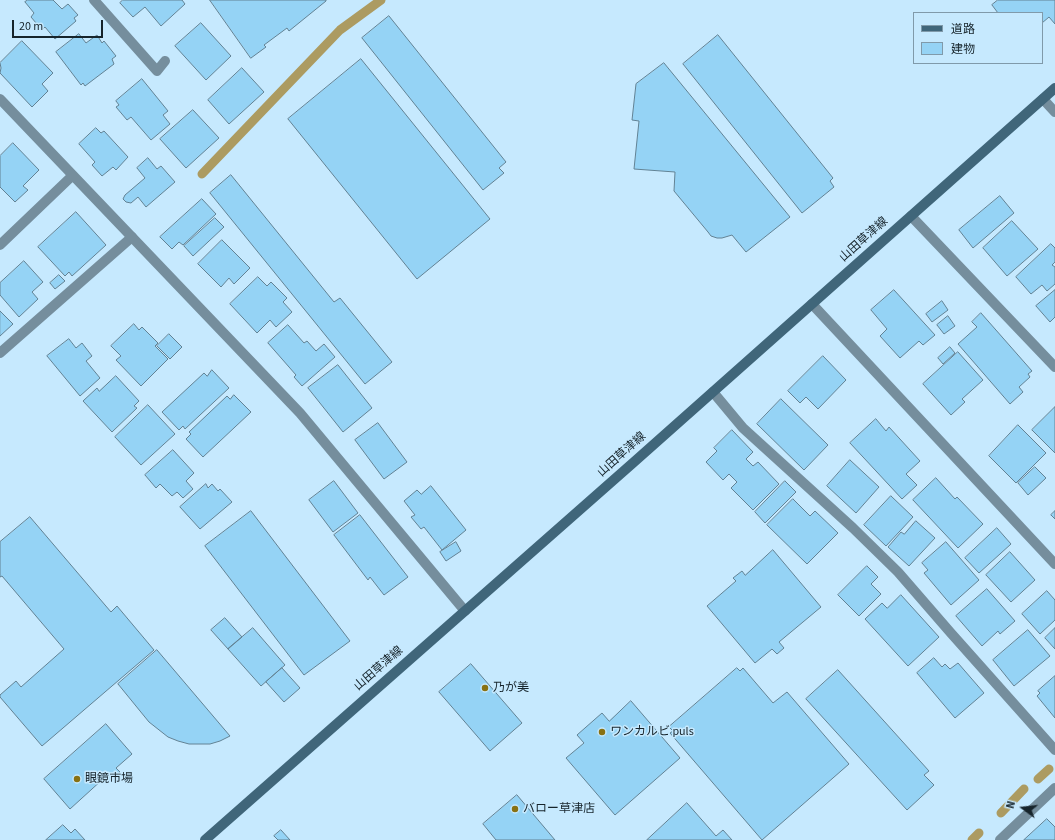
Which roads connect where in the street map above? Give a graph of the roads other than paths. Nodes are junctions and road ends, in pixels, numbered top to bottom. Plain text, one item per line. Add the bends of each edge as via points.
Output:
1 (94, 0) edge
2 (165, 61) dead end
3 (1055, 88) edge
4 (0, 99) edge
5 (1043, 99) junction
6 (1055, 112) edge
7 (72, 176) junction
8 (911, 216) junction
9 (132, 237) junction
10 (0, 245) edge
11 (812, 304) junction
12 (0, 353) edge
13 (1055, 367) edge
14 (713, 392) junction
15 (1055, 564) edge
16 (465, 611) junction
17 (1055, 750) edge
18 (1055, 788) edge
19 (205, 840) edge
20 (1000, 840) edge

1 - 2 street via 157,71
3 - 5 main road, 山田草津線
4 - 7 street
5 - 6 street
5 - 8 main road, 山田草津線
7 - 9 street
7 - 10 street
8 - 11 main road, 山田草津線
8 - 13 street
9 - 12 street
9 - 16 street via 300,413
11 - 14 main road, 山田草津線
11 - 15 street
14 - 16 main road, 山田草津線
14 - 17 street via 743,428 898,572
16 - 19 main road, 山田草津線
18 - 20 street

